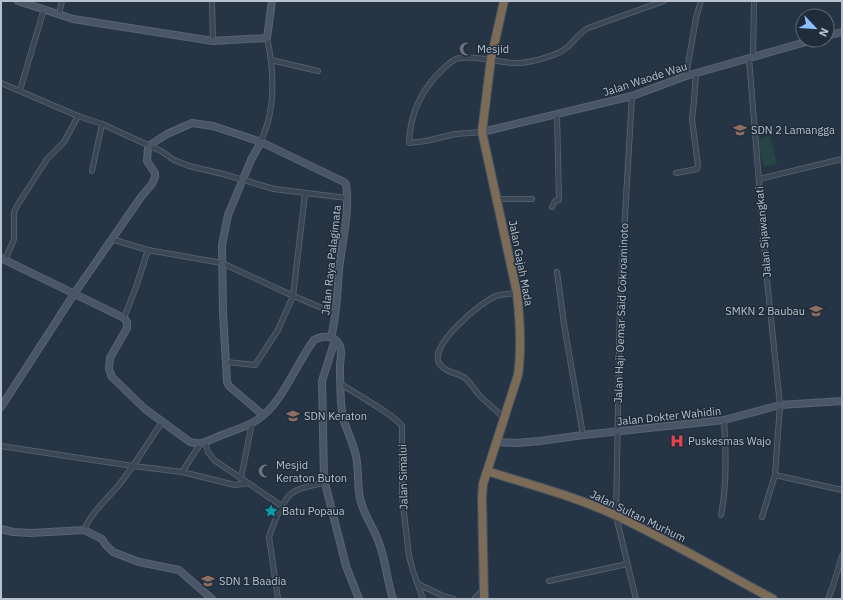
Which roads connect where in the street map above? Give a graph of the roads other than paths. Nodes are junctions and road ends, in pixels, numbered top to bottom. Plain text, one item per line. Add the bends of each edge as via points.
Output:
1 (18, 1) edge
2 (62, 1) edge
3 (212, 1) edge
4 (272, 1) edge
5 (504, 1) edge
6 (664, 1) edge
7 (701, 1) edge
8 (754, 1) edge
9 (44, 9) junction
10 (59, 14) junction
11 (267, 38) junction
12 (213, 41) junction
13 (795, 45) edge
14 (751, 58) junction
15 (491, 59) junction
16 (271, 60) junction
17 (318, 70) dead end
18 (696, 73) junction
19 (686, 76) junction
20 (1, 83) edge
21 (20, 90) junction
22 (632, 96) junction
23 (557, 115) junction
24 (78, 116) junction
25 (102, 124) junction
26 (482, 132) junction
27 (261, 142) junction
28 (149, 147) junction
29 (842, 159) edge
30 (92, 171) dead end
31 (676, 174) dead end
32 (242, 179) junction
33 (759, 179) junction
34 (304, 194) junction
35 (347, 198) junction
36 (497, 199) junction
37 (532, 200) dead end
38 (552, 207) dead end
39 (111, 239) junction
40 (148, 250) junction
41 (3, 259) edge
42 (222, 263) junction
43 (557, 272) dead end
44 (517, 293) junction
45 (74, 294) junction
46 (293, 296) junction
47 (336, 314) junction
48 (124, 318) junction
49 (333, 339) junction
50 (226, 362) junction
51 (341, 384) junction
52 (842, 401) edge
53 (780, 405) junction
54 (1, 406) edge
55 (263, 415) junction
56 (505, 418) junction
57 (724, 420) junction
58 (162, 422) junction
59 (252, 423) junction
60 (617, 431) junction
61 (583, 435) junction
62 (497, 442) junction
63 (203, 443) junction
64 (1, 446) edge
65 (133, 466) junction
66 (487, 471) junction
67 (182, 472) junction
68 (775, 475) junction
69 (241, 478) junction
70 (248, 483) junction
71 (324, 483) junction
72 (842, 490) edge
73 (282, 506) junction
74 (721, 515) dead end
75 (616, 516) junction
76 (762, 517) dead end
77 (1, 529) edge
78 (84, 530) junction
79 (842, 556) edge
80 (627, 564) junction
81 (549, 581) dead end
82 (418, 584) junction
83 (484, 589) junction
84 (212, 599) edge
85 (278, 599) edge
86 (359, 599) edge
87 (393, 599) edge
88 (423, 599) edge
89 (454, 599) edge
90 (474, 599) edge
91 (484, 599) edge
92 (636, 599) edge
93 (772, 599) edge
94 (828, 599) edge

1 - 9 street
2 - 10 street
3 - 12 street
4 - 11 street
5 - 15 highway, Jalan Gajah Mada
6 - 15 street via 588,28 560,53 528,61
7 - 19 street
8 - 14 street, Jalan Sijawangkati
9 - 10 street
9 - 21 street
10 - 12 street via 73,19
11 - 12 street
11 - 16 street
13 - 14 street, Jalan Waode Wau
14 - 18 street, Jalan Waode Wau
14 - 33 street, Jalan Sijawangkati
15 - 26 highway, Jalan Gajah Mada
15 - 26 street via 458,58 431,80 413,113 409,143 455,134
16 - 17 street
16 - 27 street via 271,104
18 - 19 street, Jalan Waode Wau
18 - 31 street via 692,119 698,166 696,169
19 - 22 street, Jalan Waode Wau
20 - 21 street
21 - 24 street
22 - 23 street, Jalan Waode Wau
22 - 60 street, Jalan Haji Oemar Said Cokroaminoto via 620,302
23 - 26 street, Jalan Waode Wau
23 - 38 street via 559,200 555,200
24 - 25 street
24 - 41 street via 64,142 47,159 17,206 14,239
25 - 28 street
25 - 30 street
26 - 36 highway, Jalan Gajah Mada
27 - 28 street via 213,126 195,123 167,134
27 - 32 street
27 - 35 street, Jalan Raya Palagimata via 344,182
28 - 32 street via 189,166
28 - 39 street via 147,161 155,177
29 - 33 street
32 - 34 street via 266,187
32 - 42 street via 228,215 222,245
33 - 53 street, Jalan Sijawangkati
34 - 35 street
34 - 46 street
35 - 47 street, Jalan Raya Palagimata
36 - 37 street
36 - 44 highway, Jalan Gajah Mada
39 - 40 street
39 - 45 street
40 - 42 street
40 - 48 street
41 - 45 street
42 - 46 street
42 - 50 street
43 - 61 street
44 - 56 highway, Jalan Gajah Mada via 520,314 520,361
44 - 56 street via 495,296 467,316 446,338 438,355 440,365 465,378
45 - 48 street
45 - 54 street
46 - 47 street
46 - 50 street via 278,330 256,363 253,365
47 - 49 street, Jalan Raya Palagimata
48 - 58 street via 128,322 127,328 110,358 109,369 112,377
49 - 51 street via 341,349
49 - 55 street via 321,337 314,340 282,392
49 - 71 street, Jalan Raya Palagimata via 322,381
50 - 55 street via 229,386
51 - 82 street, Jalan Simalui via 392,416 402,426 402,496 409,556
51 - 87 street via 343,419 356,454 360,498 384,556
52 - 53 street, Jalan Dokter Wahidin
53 - 57 street, Jalan Dokter Wahidin
53 - 68 street, Jalan Sijawangkati
55 - 59 street
56 - 62 highway, Jalan Gajah Mada
57 - 60 street, Jalan Dokter Wahidin
57 - 74 street via 725,493
58 - 63 street via 190,442
58 - 65 street
59 - 63 street
59 - 69 street
60 - 61 street, Jalan Dokter Wahidin
60 - 75 street, Jalan Haji Oemar Said Cokroaminoto
61 - 62 street, Jalan Dokter Wahidin via 516,443
62 - 66 highway, Jalan Gajah Mada
63 - 67 street
63 - 69 street via 214,460
64 - 65 street
65 - 67 street
65 - 78 street via 88,521
66 - 75 highway, Jalan Sultan Murhum via 582,501
66 - 83 highway, Jalan Gajah Mada via 482,498
67 - 70 street via 234,485
68 - 72 street
68 - 76 street, Jalan Sijawangkati
69 - 70 street
70 - 73 street
71 - 73 street via 298,490 291,494
71 - 86 street, Jalan Raya Palagimata via 346,566
73 - 85 street via 269,537
75 - 80 street, Jalan Haji Oemar Said Cokroaminoto
75 - 93 highway, Jalan Sultan Murhum via 675,545
77 - 78 street via 31,533
78 - 84 street via 102,539 113,552 139,562 179,570
79 - 94 street
80 - 81 street
80 - 92 street, Jalan Haji Oemar Said Cokroaminoto
82 - 88 street, Jalan Simalui
82 - 89 street
83 - 90 street
83 - 91 highway, Jalan Gajah Mada

